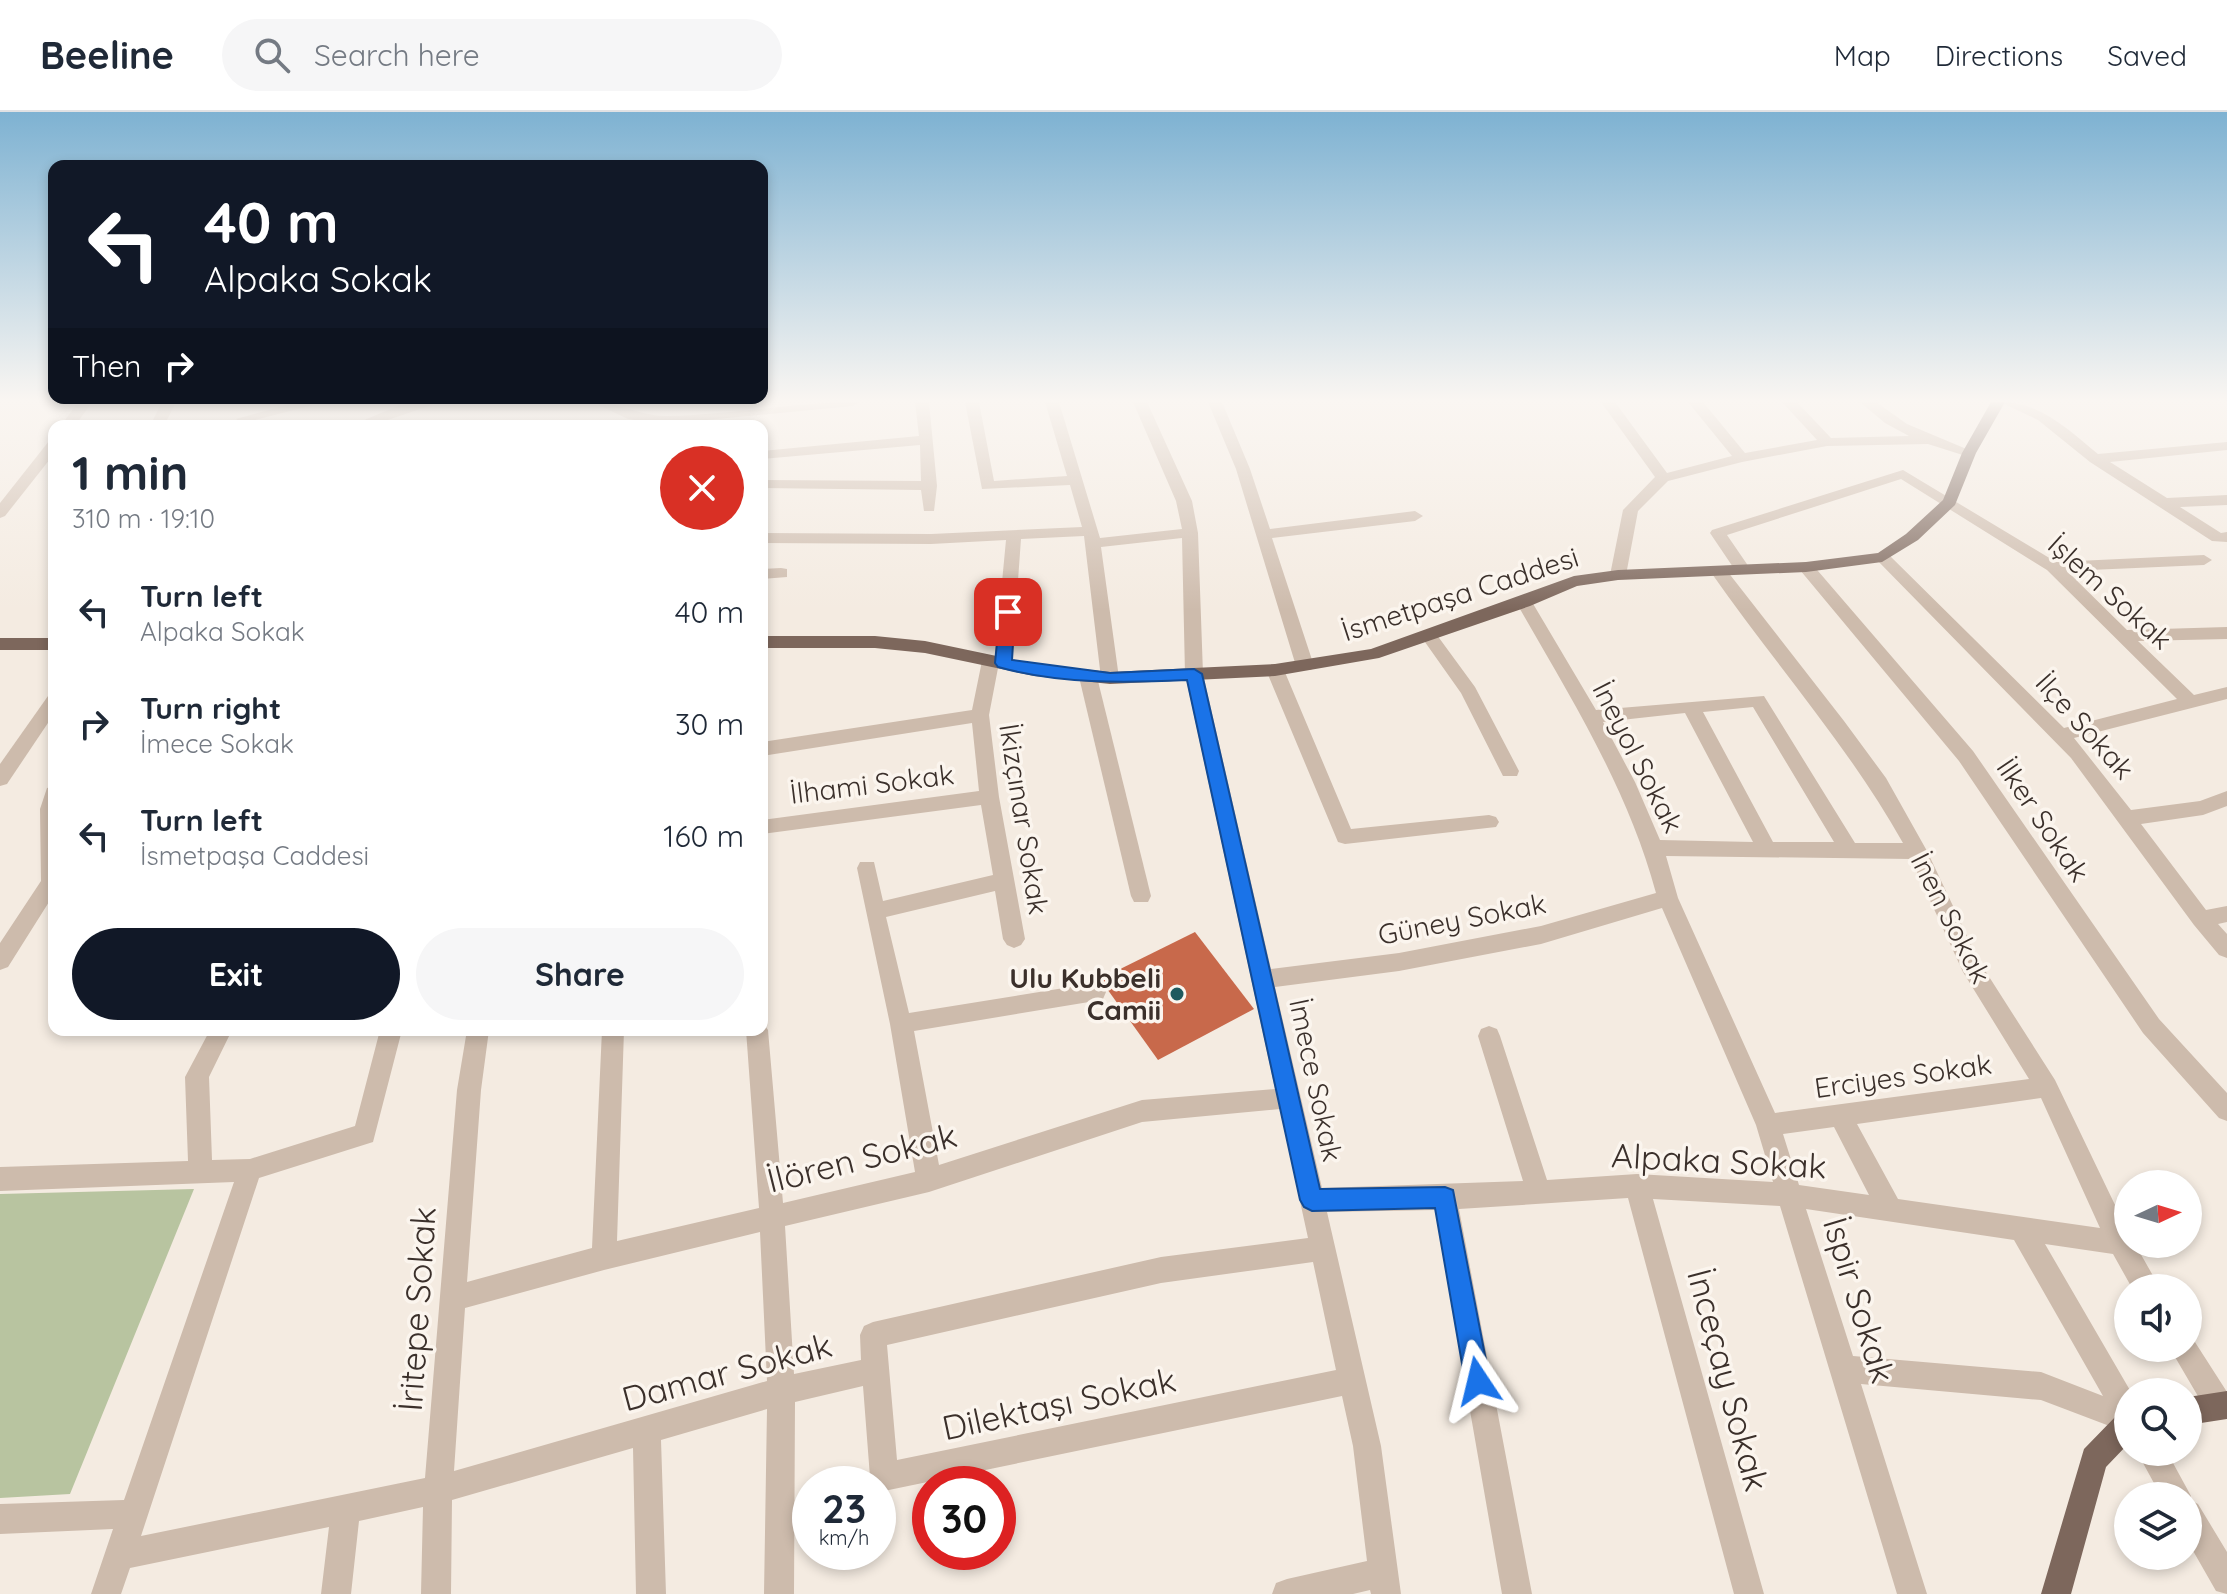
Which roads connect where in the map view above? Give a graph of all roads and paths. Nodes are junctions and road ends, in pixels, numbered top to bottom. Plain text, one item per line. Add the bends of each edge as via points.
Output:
1 (33, 471) edge
2 (929, 471) edge
3 (984, 471) edge
4 (1074, 471) edge
5 (1171, 471) edge
6 (1244, 471) edge
7 (1658, 471) edge
8 (1690, 471) edge
9 (1962, 471) edge
10 (2114, 471) edge
11 (1663, 478) junction
12 (1077, 480) junction
13 (768, 484) edge
14 (930, 486) junction
15 (2227, 500) edge
16 (1950, 502) junction
17 (2163, 503) junction
18 (929, 508) dead end
19 (0, 513) edge
20 (1415, 516) dead end
21 (1190, 533) junction
22 (1014, 534) junction
23 (1265, 534) junction
24 (1092, 537) junction
25 (768, 538) edge
26 (2223, 538) edge
27 (1882, 557) junction
28 (2204, 560) dead end
29 (1806, 567) junction
30 (2053, 567) junction
31 (1743, 570) junction
32 (1718, 571) junction
33 (781, 573) dead end
34 (768, 574) edge
35 (1618, 575) junction
36 (1524, 602) junction
37 (2227, 633) edge
38 (1428, 635) junction
39 (2123, 636) junction
40 (768, 642) edge
41 (48, 644) edge
42 (1, 645) edge
43 (997, 662) junction
44 (1305, 666) junction
45 (1275, 670) junction
46 (1194, 674) junction
47 (1088, 677) junction
48 (1110, 678) junction
49 (2227, 693) edge
50 (2190, 702) junction
51 (1691, 707) junction
52 (48, 709) edge
53 (980, 715) junction
54 (1589, 717) junction
55 (2060, 735) junction
56 (768, 748) edge
57 (1510, 771) dead end
58 (0, 779) edge
59 (989, 797) junction
60 (2227, 798) edge
61 (2128, 818) junction
62 (1489, 822) dead end
63 (768, 826) edge
64 (1654, 848) junction
65 (1767, 849) junction
66 (1849, 850) junction
67 (1917, 851) junction
68 (867, 868) dead end
69 (1003, 881) junction
70 (48, 887) edge
71 (1141, 896) dead end
72 (1668, 898) junction
73 (874, 911) junction
74 (2227, 914) edge
75 (2201, 919) junction
76 (7, 938) edge
77 (1014, 939) dead end
78 (2227, 949) edge
79 (0, 961) edge
80 (1263, 979) junction
81 (1095, 992) dead end
82 (901, 1024) junction
83 (1728, 1030) joint
84 (218, 1036) edge
85 (390, 1036) edge
86 (477, 1036) edge
87 (613, 1036) edge
88 (757, 1036) edge
89 (1489, 1036) dead end
90 (2047, 1087) junction
91 (1288, 1098) junction
92 (2227, 1110) edge
93 (1840, 1115) junction
94 (1768, 1125) junction
95 (250, 1170) junction
96 (200, 1172) junction
97 (0, 1179) edge
98 (929, 1180) junction
99 (1637, 1186) junction
100 (1538, 1190) junction
101 (1789, 1195) junction
102 (1445, 1198) junction
103 (1312, 1200) junction
104 (1890, 1209) junction
105 (772, 1216) junction
106 (2022, 1229) junction
107 (2114, 1230) edge
108 (2114, 1242) edge
109 (1322, 1248) junction
110 (604, 1257) junction
111 (455, 1298) junction
112 (2194, 1362) edge
113 (1842, 1369) junction
114 (875, 1370) junction
115 (1353, 1380) junction
116 (781, 1391) junction
117 (2114, 1394) edge
118 (2223, 1405) edge
119 (2202, 1409) edge
120 (2114, 1414) edge
121 (647, 1431) junction
122 (2114, 1435) edge
123 (438, 1490) junction
124 (346, 1509) junction
125 (133, 1514) junction
126 (0, 1519) edge
127 (2202, 1538) edge
128 (119, 1555) junction
129 (2227, 1580) edge
130 (1385, 1583) edge
131 (106, 1594) edge
132 (336, 1594) edge
133 (436, 1594) edge
134 (651, 1594) edge
135 (779, 1594) edge
136 (1287, 1594) edge
137 (1517, 1594) edge
138 (1749, 1594) edge
139 (1912, 1594) edge
140 (2056, 1594) edge

1 - 19 street
2 - 14 street
3 - 12 street via 987,486
4 - 12 street
5 - 21 street, İmece Sokak
6 - 23 street
7 - 11 street
8 - 11 street
9 - 16 main road, İsmetpaşa Caddesi
10 - 17 street
11 - 35 street via 1631,510
12 - 24 street
13 - 14 street
14 - 18 street
15 - 17 street
16 - 27 main road, İsmetpaşa Caddesi
16 - 30 street, İşlem Sokak
16 - 31 street, İşlem Sokak via 1903,474 1718,533
17 - 26 street
20 - 23 street
21 - 24 street
21 - 46 street, İmece Sokak
22 - 24 street
22 - 25 street
22 - 43 street, İkizçınar Sokak
23 - 44 street
24 - 48 street
27 - 29 main road, İsmetpaşa Caddesi
27 - 55 street, İlçe Sokak
28 - 30 street
29 - 31 main road, İsmetpaşa Caddesi
29 - 92 street, İlker Sokak via 1966,756 2151,1026
30 - 39 street, İşlem Sokak
31 - 32 main road, İsmetpaşa Caddesi
32 - 35 main road, İsmetpaşa Caddesi
32 - 67 street, İnen Sokak via 1838,725
33 - 34 street
35 - 36 main road, İsmetpaşa Caddesi via 1574,581
36 - 38 main road, İsmetpaşa Caddesi
36 - 54 street, İneyol Sokak
37 - 39 street
38 - 44 main road, İsmetpaşa Caddesi via 1373,654
38 - 57 street via 1469,691
39 - 50 street, İşlem Sokak
40 - 43 main road, İsmetpaşa Caddesi via 875,642
41 - 42 main road
43 - 47 main road, İsmetpaşa Caddesi
43 - 53 street, İkizçınar Sokak
44 - 45 main road, İsmetpaşa Caddesi
45 - 46 main road, İsmetpaşa Caddesi
45 - 62 street via 1345,837
46 - 48 main road, İsmetpaşa Caddesi
46 - 80 street, İmece Sokak
47 - 48 main road, İsmetpaşa Caddesi
47 - 71 street
49 - 50 street
50 - 55 street
51 - 54 street
51 - 65 street
51 - 66 street via 1758,700
52 - 58 street
53 - 56 street
53 - 59 street, İkizçınar Sokak
54 - 64 street, İneyol Sokak via 1634,798
55 - 61 street, İlçe Sokak
59 - 63 street, İlhami Sokak
59 - 69 street, İkizçınar Sokak
60 - 61 street via 2203,808
61 - 75 street, İlçe Sokak
64 - 65 street
64 - 72 street, İneyol Sokak
65 - 66 street
66 - 67 street
67 - 90 street, İnen Sokak via 1971,966
68 - 73 street
69 - 73 street
69 - 77 street, İkizçınar Sokak
70 - 76 street
72 - 80 street, Güney Sokak via 1541,935 1399,962
72 - 83 street, İneyol Sokak
73 - 82 street
74 - 75 street
75 - 78 street, İlçe Sokak
76 - 79 street
80 - 91 street, İmece Sokak
81 - 82 street
82 - 98 street
83 - 94 street, İspir Sokak
84 - 96 street via 197,1077
85 - 95 street via 365,1134
86 - 111 street, İritepe Sokak
87 - 110 street
88 - 105 street
89 - 100 street
90 - 93 street, Erciyes Sokak
90 - 107 street, İnen Sokak
91 - 98 street, İlören Sokak via 1142,1111
91 - 103 street, İmece Sokak
93 - 94 street, Erciyes Sokak
93 - 104 street
94 - 101 street, İspir Sokak
95 - 96 street
95 - 125 street
96 - 97 street
98 - 105 street, İlören Sokak
99 - 100 street, Alpaka Sokak
99 - 101 street, Alpaka Sokak
99 - 138 street, İnceçay Sokak
100 - 102 street, Alpaka Sokak
101 - 104 street, Alpaka Sokak
101 - 113 street, İspir Sokak
102 - 103 street, Alpaka Sokak
102 - 137 street
103 - 109 street, İmece Sokak
104 - 106 street, Alpaka Sokak
105 - 110 street, İlören Sokak
105 - 116 street
106 - 108 street, Alpaka Sokak
106 - 117 street
109 - 114 street, Damar Sokak via 1161,1270 873,1335
109 - 115 street, İmece Sokak
110 - 111 street, İlören Sokak
111 - 123 street, İritepe Sokak
112 - 118 street
113 - 120 street via 2041,1386
113 - 139 street, İspir Sokak
114 - 115 street, Dilektaşı Sokak via 884,1477
114 - 116 street, Damar Sokak
115 - 130 street, İmece Sokak
116 - 121 street, Damar Sokak
116 - 135 street
118 - 119 main road
121 - 123 street, Damar Sokak
121 - 134 street
122 - 140 main road via 2094,1459
123 - 124 street, Damar Sokak
123 - 133 street, İritepe Sokak
124 - 128 street, Damar Sokak
124 - 132 street
125 - 126 street
125 - 128 street
127 - 129 street
128 - 131 street
130 - 136 street

